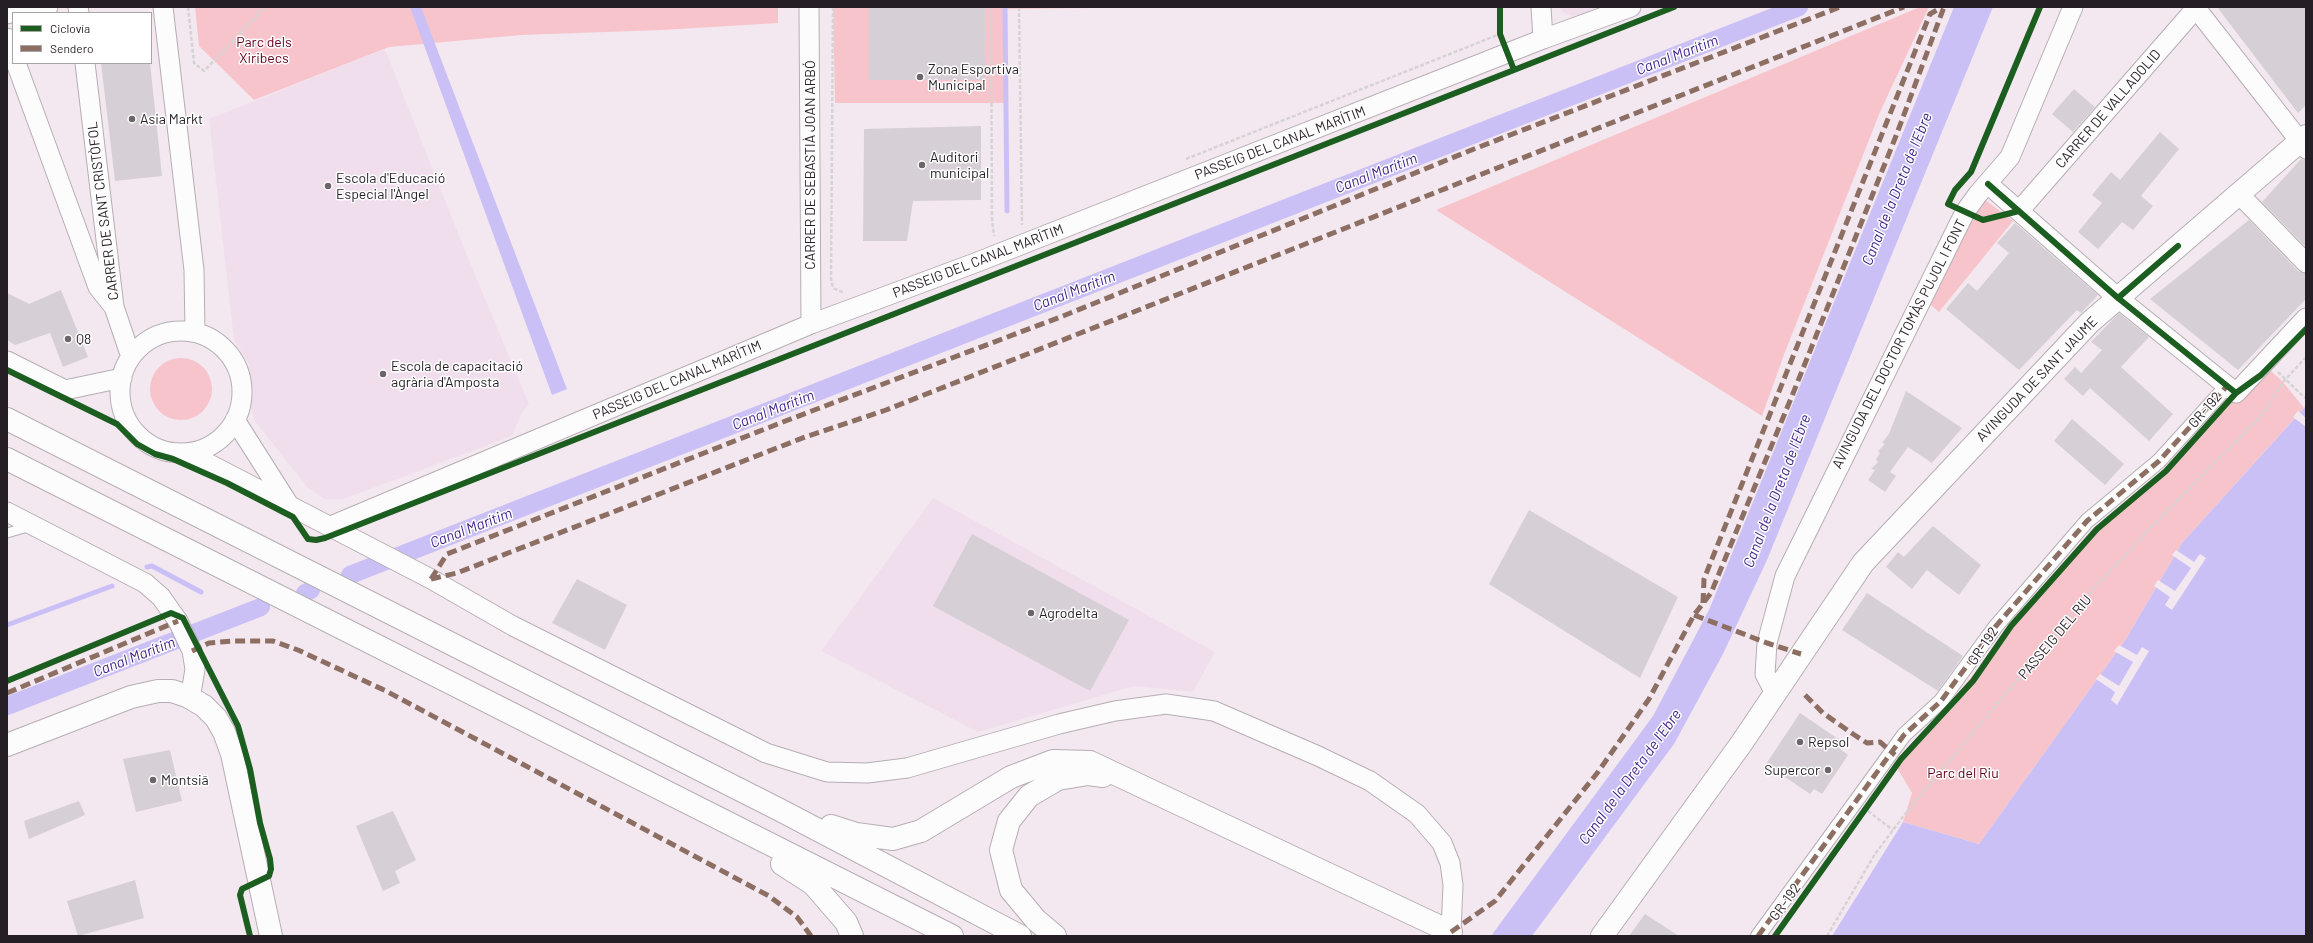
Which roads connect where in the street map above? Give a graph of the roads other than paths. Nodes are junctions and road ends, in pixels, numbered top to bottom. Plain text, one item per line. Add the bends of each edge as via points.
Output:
1 (30, 7) edge
2 (163, 7) edge
3 (809, 7) edge
4 (1541, 7) edge
5 (1631, 7) edge
6 (2073, 7) edge
7 (2196, 7) edge
8 (14, 12) edge
9 (7, 38) edge
10 (1543, 39) junction
11 (12, 51) edge
12 (16, 64) edge
13 (24, 64) edge
14 (85, 64) edge
15 (26, 91) junction
16 (2304, 142) edge
17 (1988, 184) junction
18 (2239, 194) junction
19 (2019, 211) junction
20 (2306, 263) edge
21 (2118, 298) junction
22 (114, 307) junction
23 (2306, 318) edge
24 (811, 324) junction
25 (195, 332) junction
26 (131, 357) junction
27 (7, 361) edge
28 (122, 378) junction
29 (2232, 389) junction
30 (7, 419) edge
31 (235, 420) junction
32 (188, 453) junction
33 (7, 459) edge
34 (290, 507) junction
35 (7, 512) edge
36 (34, 525) junction
37 (331, 526) junction
38 (7, 533) edge
39 (1775, 693) junction
40 (190, 699) junction
41 (7, 745) edge
42 (1132, 781) junction
43 (689, 804) junction
44 (780, 810) junction
45 (1454, 935) edge
46 (271, 936) edge
47 (852, 936) edge
48 (952, 936) edge
49 (1020, 936) edge
50 (1055, 936) edge
51 (1602, 936) edge
52 (1758, 936) edge

1 - 8 street
2 - 25 street via 194,270
3 - 24 street, CARRER DE SEBASTIÀ JOAN ARBÓ
4 - 10 street
5 - 10 street, PASSEIG DEL CANAL MARÍTIM
6 - 17 street, AVINGUDA DEL DOCTOR TOMÀS PUJOL I FONT via 2019,140 2010,157
7 - 16 street
7 - 19 street, CARRER DE VALLADOLID
9 - 11 street
10 - 24 street, PASSEIG DEL CANAL MARÍTIM via 983,260
12 - 15 street
13 - 15 street
14 - 22 street, CARRER DE SANT CRISTÒFOL
15 - 22 street via 98,288
16 - 18 main road, AVINGUDA DE SANT JAUME
17 - 19 street
17 - 39 street, AVINGUDA DEL DOCTOR TOMÀS PUJOL I FONT via 1966,212 1785,576 1767,644 1765,674
18 - 20 street
18 - 21 main road, AVINGUDA DE SANT JAUME
19 - 21 street
21 - 29 street
21 - 39 main road, AVINGUDA DE SANT JAUME via 2089,323 1863,563
22 - 26 street, CARRER DE SANT CRISTÒFOL
23 - 29 street
24 - 37 street, PASSEIG DEL CANAL MARÍTIM
25 - 26 street via 176,331 159,335 143,344
25 - 31 street via 212,339 226,351 237,366 242,384 241,403
26 - 28 street
27 - 28 street via 66,390
28 - 32 street via 120,394 123,411 130,426 156,447 171,452
29 - 52 street via 2159,461 2087,521 1996,626 1941,701 1904,735
30 - 44 main road
31 - 32 street via 223,436 207,447
31 - 34 street
32 - 34 street
33 - 43 main road
34 - 37 street
35 - 36 street
36 - 38 lane
36 - 40 street via 144,583 161,597 185,636 195,669
37 - 45 street via 430,578 513,626 766,753 827,772 867,773 907,768 1059,724 1115,711 1166,704 1214,711 1363,778 1417,814 1442,843 1450,863
39 - 51 main road, AVINGUDA DE SANT JAUME via 1704,797
40 - 41 main road via 172,691 158,691 131,697
40 - 46 main road via 204,706 216,718 232,754
42 - 44 main road via 1090,762 1053,761 1011,777 921,831 893,839 856,834
42 - 45 main road
42 - 50 main road via 1088,774 1058,780 1029,796 1008,821 1001,850 1011,890 1036,920
43 - 47 main road via 813,884 846,922
43 - 48 main road
44 - 49 main road

